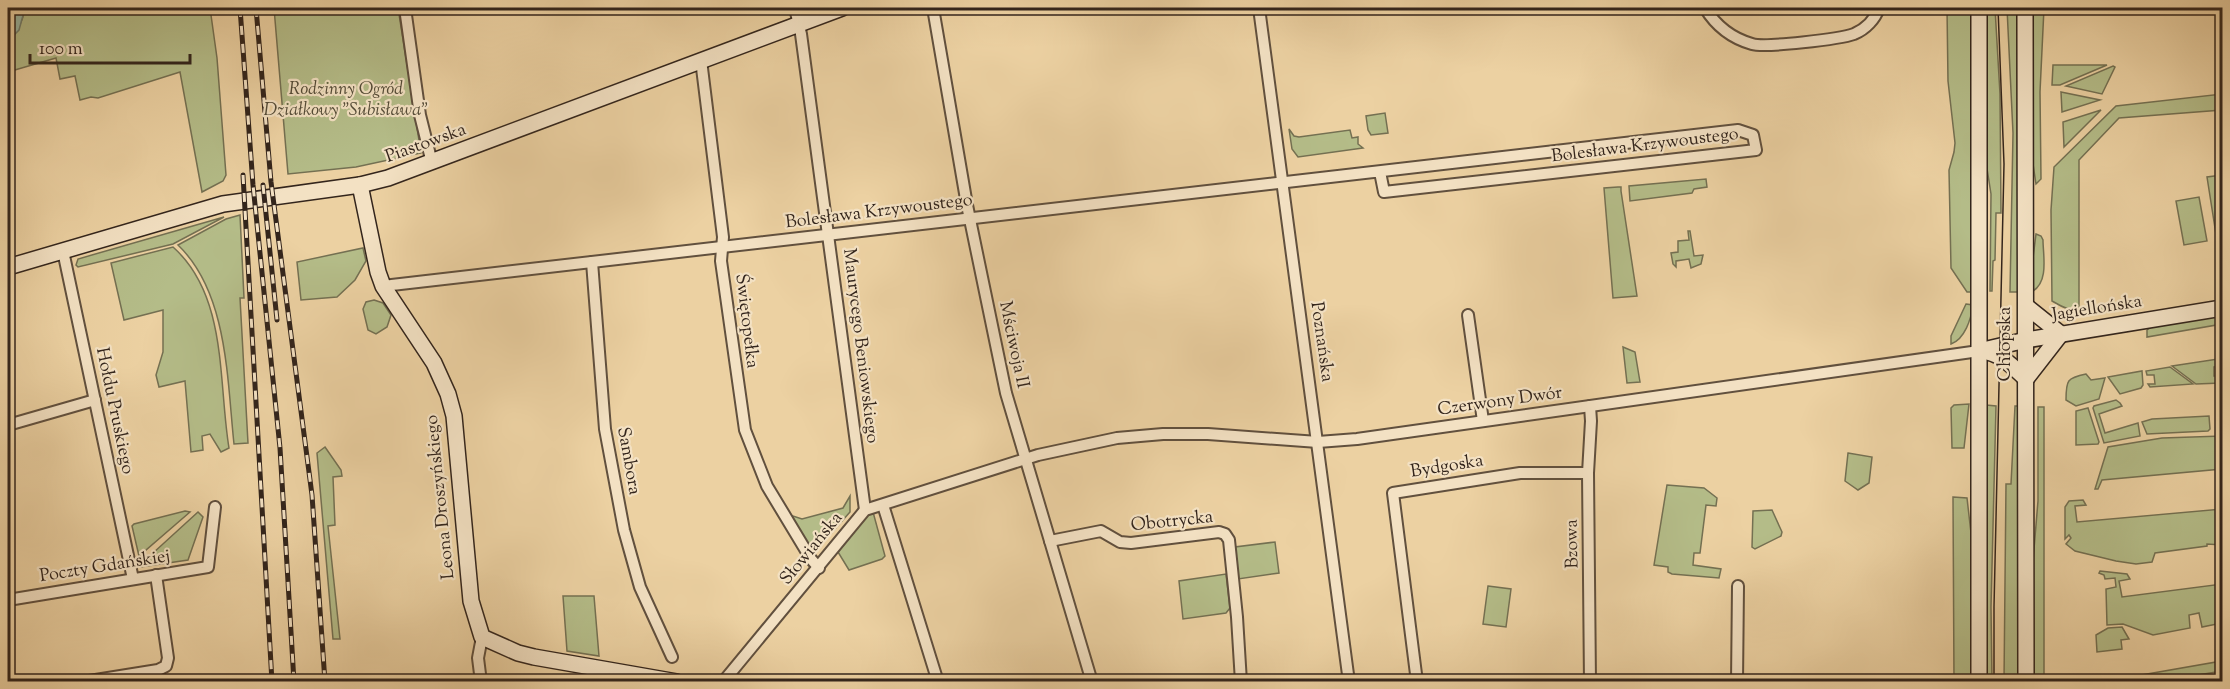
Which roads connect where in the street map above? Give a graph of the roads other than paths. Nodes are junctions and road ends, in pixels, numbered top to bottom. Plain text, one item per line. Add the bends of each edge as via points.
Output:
1 (405, 8) edge
2 (795, 8) edge
3 (842, 8) edge
4 (933, 8) edge
5 (1259, 8) edge
6 (1705, 8) edge
7 (1879, 8) edge
8 (1979, 8) edge
9 (2025, 8) edge
10 (799, 24) junction
11 (701, 60) junction
12 (432, 163) junction
13 (1380, 172) junction
14 (1282, 182) junction
15 (360, 185) junction
16 (971, 218) junction
17 (829, 234) junction
18 (722, 247) junction
19 (63, 251) junction
20 (592, 262) junction
21 (8, 267) edge
22 (383, 286) junction
23 (2026, 306) junction
24 (2223, 308) edge
25 (1468, 315) dead end
26 (2061, 334) junction
27 (2026, 340) junction
28 (1979, 351) junction
29 (2025, 380) junction
30 (95, 400) junction
31 (1590, 406) junction
32 (1483, 421) junction
33 (8, 425) edge
34 (1318, 442) junction
35 (1025, 459) junction
36 (1588, 473) junction
37 (883, 505) junction
38 (215, 507) dead end
39 (865, 510) junction
40 (1050, 541) junction
41 (819, 568) junction
42 (156, 575) junction
43 (133, 579) junction
44 (1738, 586) dead end
45 (8, 600) edge
46 (483, 637) junction
47 (672, 657) dead end
48 (83, 681) edge
49 (481, 681) edge
50 (677, 681) edge
51 (723, 681) edge
52 (938, 681) edge
53 (1092, 681) edge
54 (1241, 681) edge
55 (1349, 681) edge
56 (1417, 681) edge
57 (1590, 681) edge
58 (1737, 681) edge
59 (1979, 681) edge
60 (2026, 681) edge

1 - 12 street via 420,115
2 - 10 street, Maurycego Beniowskiego
3 - 10 street, Piastowska
4 - 16 street, Mściwoja II
5 - 14 street, Poznańska
6 - 7 street via 1726,32 1749,44 1765,46 1853,35 1868,25
8 - 28 street, Chłopska
9 - 23 street, Chłopska
10 - 11 street, Piastowska
10 - 17 street, Maurycego Beniowskiego
11 - 12 street, Piastowska
11 - 18 street, Świętopełka
12 - 15 street, Piastowska
13 - 13 street, Bolesława Krzywoustego via 1384,192 1756,150 1753,135 1738,130
13 - 14 street, Bolesława Krzywoustego
14 - 16 street, Bolesława Krzywoustego
14 - 34 street, Poznańska
15 - 19 street, Piastowska via 223,204
15 - 22 street, Leona Droszyńskiego
16 - 17 street, Bolesława Krzywoustego
16 - 35 street, Mściwoja II via 1006,393
17 - 18 street, Bolesława Krzywoustego
17 - 39 street, Maurycego Beniowskiego
18 - 20 street, Bolesława Krzywoustego
18 - 41 street, Świętopełka via 745,430 766,486
19 - 21 street, Piastowska
19 - 30 street, Hołdu Pruskiego
20 - 22 street, Bolesława Krzywoustego
20 - 47 street, Sambora via 605,429 621,519 640,587
22 - 46 street, Leona Droszyńskiego via 434,363 448,394 454,416 471,601
23 - 26 street
23 - 27 street, Chłopska
24 - 26 street, Jagiellońska
25 - 32 street
26 - 27 street, Jagiellońska
26 - 29 street
27 - 28 street, Jagiellońska
27 - 29 street, Chłopska
28 - 29 street via 2000,356
28 - 31 street, Czerwony Dwór
28 - 59 street, Chłopska
29 - 60 street, Chłopska
30 - 33 street
30 - 43 street, Hołdu Pruskiego
31 - 32 street, Czerwony Dwór
31 - 36 street, Bzowa
32 - 34 street, Czerwony Dwór
34 - 35 street, Czerwony Dwór via 1209,434 1155,435 1117,438
34 - 55 street, Poznańska
35 - 37 street, Słowiańska
35 - 40 street, Mściwoja II
36 - 56 street, Bydgoska via 1520,473 1393,493
36 - 57 street, Bzowa
37 - 39 street, Słowiańska
37 - 52 street
38 - 42 street, Poczty Gdańskiej via 208,567
39 - 41 street, Słowiańska
40 - 53 street, Mściwoja II
40 - 54 street, Obotrycka via 1101,531 1120,542 1131,543 1225,534 1235,595
41 - 51 street, Słowiańska
42 - 43 street, Poczty Gdańskiej
42 - 48 street via 166,666
43 - 45 street, Poczty Gdańskiej
44 - 58 street
46 - 49 street, Leona Droszyńskiego via 478,658
46 - 50 street via 534,657

